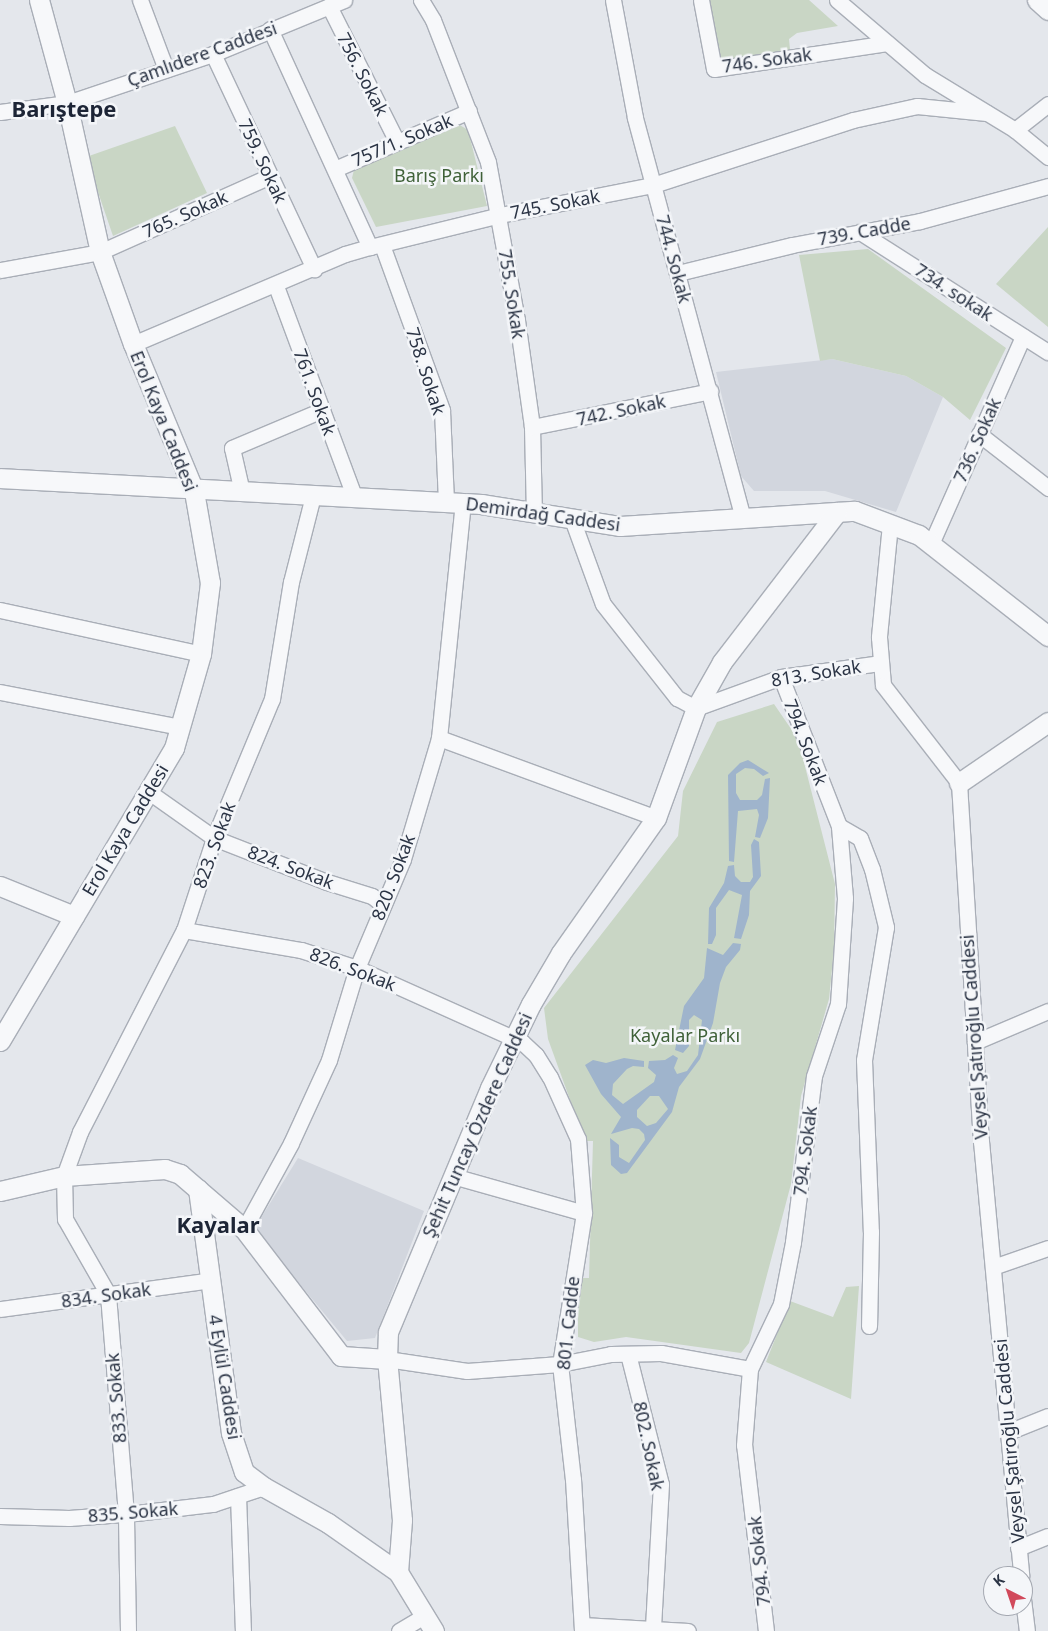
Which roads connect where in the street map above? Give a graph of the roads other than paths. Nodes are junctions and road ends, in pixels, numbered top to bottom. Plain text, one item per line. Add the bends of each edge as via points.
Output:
1 (39, 0) edge
2 (140, 0) edge
3 (344, 0) edge
4 (421, 0) edge
5 (613, 0) edge
6 (701, 0) edge
7 (837, 0) edge
8 (1037, 0) edge
9 (328, 6) junction
10 (1048, 10) edge
11 (270, 29) junction
12 (887, 43) junction
13 (213, 54) junction
14 (166, 69) junction
15 (67, 103) junction
16 (1048, 104) edge
17 (0, 112) edge
18 (469, 112) junction
19 (987, 113) junction
20 (1015, 130) junction
21 (397, 142) junction
22 (1048, 157) edge
23 (335, 169) junction
24 (270, 176) junction
25 (653, 185) junction
26 (1048, 186) edge
27 (500, 215) junction
28 (860, 232) junction
29 (376, 246) junction
30 (100, 252) junction
31 (314, 269) junction
32 (0, 270) edge
33 (678, 273) junction
34 (276, 286) junction
35 (1024, 336) junction
36 (133, 344) junction
37 (1048, 352) edge
38 (710, 391) junction
39 (322, 410) junction
40 (532, 427) junction
41 (979, 434) junction
42 (0, 478) edge
43 (1048, 488) edge
44 (194, 491) junction
45 (242, 492) junction
46 (313, 496) junction
47 (355, 498) junction
48 (455, 503) junction
49 (837, 512) junction
50 (534, 513) junction
51 (743, 517) junction
52 (572, 519) junction
53 (890, 524) junction
54 (931, 544) junction
55 (0, 610) edge
56 (1048, 636) edge
57 (201, 654) junction
58 (881, 663) junction
59 (781, 677) junction
60 (0, 694) edge
61 (696, 708) junction
62 (1047, 723) edge
63 (180, 727) junction
64 (439, 738) junction
65 (959, 783) junction
66 (150, 792) junction
67 (656, 818) junction
68 (839, 826) junction
69 (214, 838) junction
70 (0, 886) edge
71 (383, 905) junction
72 (74, 916) junction
73 (184, 930) junction
74 (357, 968) junction
75 (1048, 1011) edge
76 (512, 1038) junction
77 (0, 1041) edge
78 (975, 1042) junction
79 (64, 1176) junction
80 (453, 1176) junction
81 (198, 1189) junction
82 (0, 1191) edge
83 (584, 1213) junction
84 (244, 1229) junction
85 (1048, 1248) edge
86 (993, 1267) junction
87 (211, 1280) junction
88 (108, 1294) junction
89 (0, 1309) edge
90 (869, 1326) dead end
91 (628, 1354) junction
92 (387, 1359) junction
93 (560, 1364) junction
94 (750, 1369) junction
95 (1048, 1416) edge
96 (1008, 1432) junction
97 (264, 1487) junction
98 (238, 1496) junction
99 (126, 1514) junction
100 (0, 1516) edge
101 (1048, 1536) edge
102 (1018, 1548) junction
103 (1020, 1566) edge
104 (398, 1572) junction
105 (1025, 1616) edge
106 (428, 1624) edge
107 (582, 1628) edge
108 (653, 1629) junction
109 (128, 1631) edge
110 (243, 1631) edge
111 (399, 1631) edge
112 (688, 1631) edge
113 (766, 1631) edge
114 (1027, 1631) edge

1 - 15 street, Erol Kaya Caddesi
2 - 14 street
3 - 9 street, Çamlıdere Caddesi
4 - 18 street, 755. Sokak via 433,20
5 - 25 street, 744. Sokak via 635,118
6 - 12 street, 746. Sokak via 714,68
7 - 12 street
8 - 10 street
9 - 11 street, Çamlıdere Caddesi
9 - 21 street, 756. Sokak
11 - 13 street, Çamlıdere Caddesi
11 - 23 street, 758. Sokak
12 - 19 street via 925,75
13 - 14 street, Çamlıdere Caddesi
13 - 24 street, 759. Sokak
14 - 15 street, Çamlıdere Caddesi
15 - 17 street, Çamlıdere Caddesi
15 - 30 street, Erol Kaya Caddesi
16 - 20 street
18 - 21 street, 757/1. Sokak
18 - 27 street, 755. Sokak via 488,162
19 - 20 street
19 - 25 street, 745. Sokak via 917,106 853,120
20 - 22 street
21 - 23 street, 757/1. Sokak
23 - 29 street, 758. Sokak
24 - 30 street, 765. Sokak
24 - 31 street, 759. Sokak
25 - 27 street, 745. Sokak
25 - 33 street, 744. Sokak
26 - 28 street, 739. Cadde via 929,219
27 - 29 street, 745. Sokak
27 - 40 street, 755. Sokak
28 - 33 street, 739. Cadde via 792,244
28 - 35 street, 734. sokak
29 - 31 street, 745. Sokak
29 - 48 street, 758. Sokak via 442,410
30 - 32 street, 765. Sokak
30 - 36 street, Erol Kaya Caddesi
31 - 34 street, 745. Sokak
33 - 38 street, 744. Sokak
34 - 36 street, 745. Sokak
34 - 39 street, 761. Sokak
35 - 37 street, 734. sokak
35 - 41 street, 736. Sokak
36 - 44 street, Erol Kaya Caddesi
38 - 40 street, 742. Sokak
38 - 51 street, 744. Sokak
39 - 45 street via 232,448
39 - 47 street, 761. Sokak
40 - 50 street, 755. Sokak
41 - 43 street
41 - 54 street, 736. Sokak
42 - 44 street, Demirdağ Caddesi
44 - 45 street, Demirdağ Caddesi
44 - 57 street, Erol Kaya Caddesi via 210,583
45 - 46 street, Demirdağ Caddesi
46 - 47 street, Demirdağ Caddesi
46 - 69 street, 823. Sokak via 291,582 272,698
47 - 48 street, Demirdağ Caddesi
48 - 50 street, Demirdağ Caddesi
48 - 64 street, 820. Sokak
49 - 51 street, Demirdağ Caddesi
49 - 53 street, Demirdağ Caddesi via 855,511
49 - 61 street, Şehit Tuncay Özdere Caddesi via 722,662
50 - 52 street, Demirdağ Caddesi
51 - 52 street, Demirdağ Caddesi via 620,526
52 - 61 street via 603,604 677,698
53 - 54 street, Demirdağ Caddesi via 919,535
53 - 58 street via 879,637
54 - 56 street, Demirdağ Caddesi
55 - 57 street
57 - 63 street, Erol Kaya Caddesi
58 - 59 street, 813. Sokak
58 - 65 street via 883,685
59 - 61 street, 813. Sokak
59 - 68 street, 794. Sokak
60 - 63 street
61 - 67 street, Şehit Tuncay Özdere Caddesi
62 - 65 street
63 - 66 street, Erol Kaya Caddesi via 174,748
64 - 67 street
64 - 71 street, 820. Sokak via 403,859
65 - 78 street, Veysel Şatıroğlu Caddesi
66 - 69 street, 824. Sokak
66 - 72 street, Erol Kaya Caddesi
67 - 76 street, Şehit Tuncay Özdere Caddesi via 561,953
68 - 90 street via 860,838 872,869 886,926 864,1060 871,1232
68 - 94 street, 794. Sokak via 845,898 838,1004 814,1076 793,1242 781,1304
69 - 71 street, 824. Sokak via 372,896
69 - 73 street, 823. Sokak
70 - 72 street
71 - 74 street, 820. Sokak
72 - 77 street, Erol Kaya Caddesi
73 - 74 street, 826. Sokak via 301,950
73 - 79 street, 823. Sokak via 80,1132
74 - 76 street, 826. Sokak
74 - 84 street, 820. Sokak via 328,1060 291,1143
75 - 78 street
76 - 80 street, Şehit Tuncay Özdere Caddesi
76 - 83 street, 801. Cadde via 529,1048 546,1069 578,1139
78 - 86 street, Veysel Şatıroğlu Caddesi
79 - 81 street via 165,1169 180,1174
79 - 82 street
79 - 88 street, 833. Sokak via 65,1219
80 - 83 street
80 - 92 street, Şehit Tuncay Özdere Caddesi via 388,1332
81 - 84 street
81 - 87 street, 4 Eylül Caddesi
83 - 93 street, 801. Cadde
84 - 92 street via 341,1356
85 - 86 street
86 - 96 street, Veysel Şatıroğlu Caddesi
87 - 88 street, 834. Sokak
87 - 97 street, 4 Eylül Caddesi via 231,1433 244,1472
88 - 89 street, 834. Sokak
88 - 99 street, 833. Sokak
91 - 93 street
91 - 94 street via 661,1353
91 - 108 street, 802. Sokak via 661,1484
92 - 93 street via 467,1371
92 - 104 street, Şehit Tuncay Özdere Caddesi via 402,1520
93 - 107 street, 801. Cadde via 573,1479
94 - 113 street, 794. Sokak via 744,1445
95 - 96 street
96 - 102 street, Veysel Şatıroğlu Caddesi
97 - 98 street, 835. Sokak
97 - 104 street, 4 Eylül Caddesi via 328,1523
98 - 99 street, 835. Sokak via 213,1504
98 - 110 street
99 - 100 street, 835. Sokak via 69,1518
99 - 109 street, 833. Sokak
101 - 102 street
102 - 103 street, Veysel Şatıroğlu Caddesi
104 - 106 street
105 - 114 street
106 - 111 street
107 - 108 street
108 - 112 street

